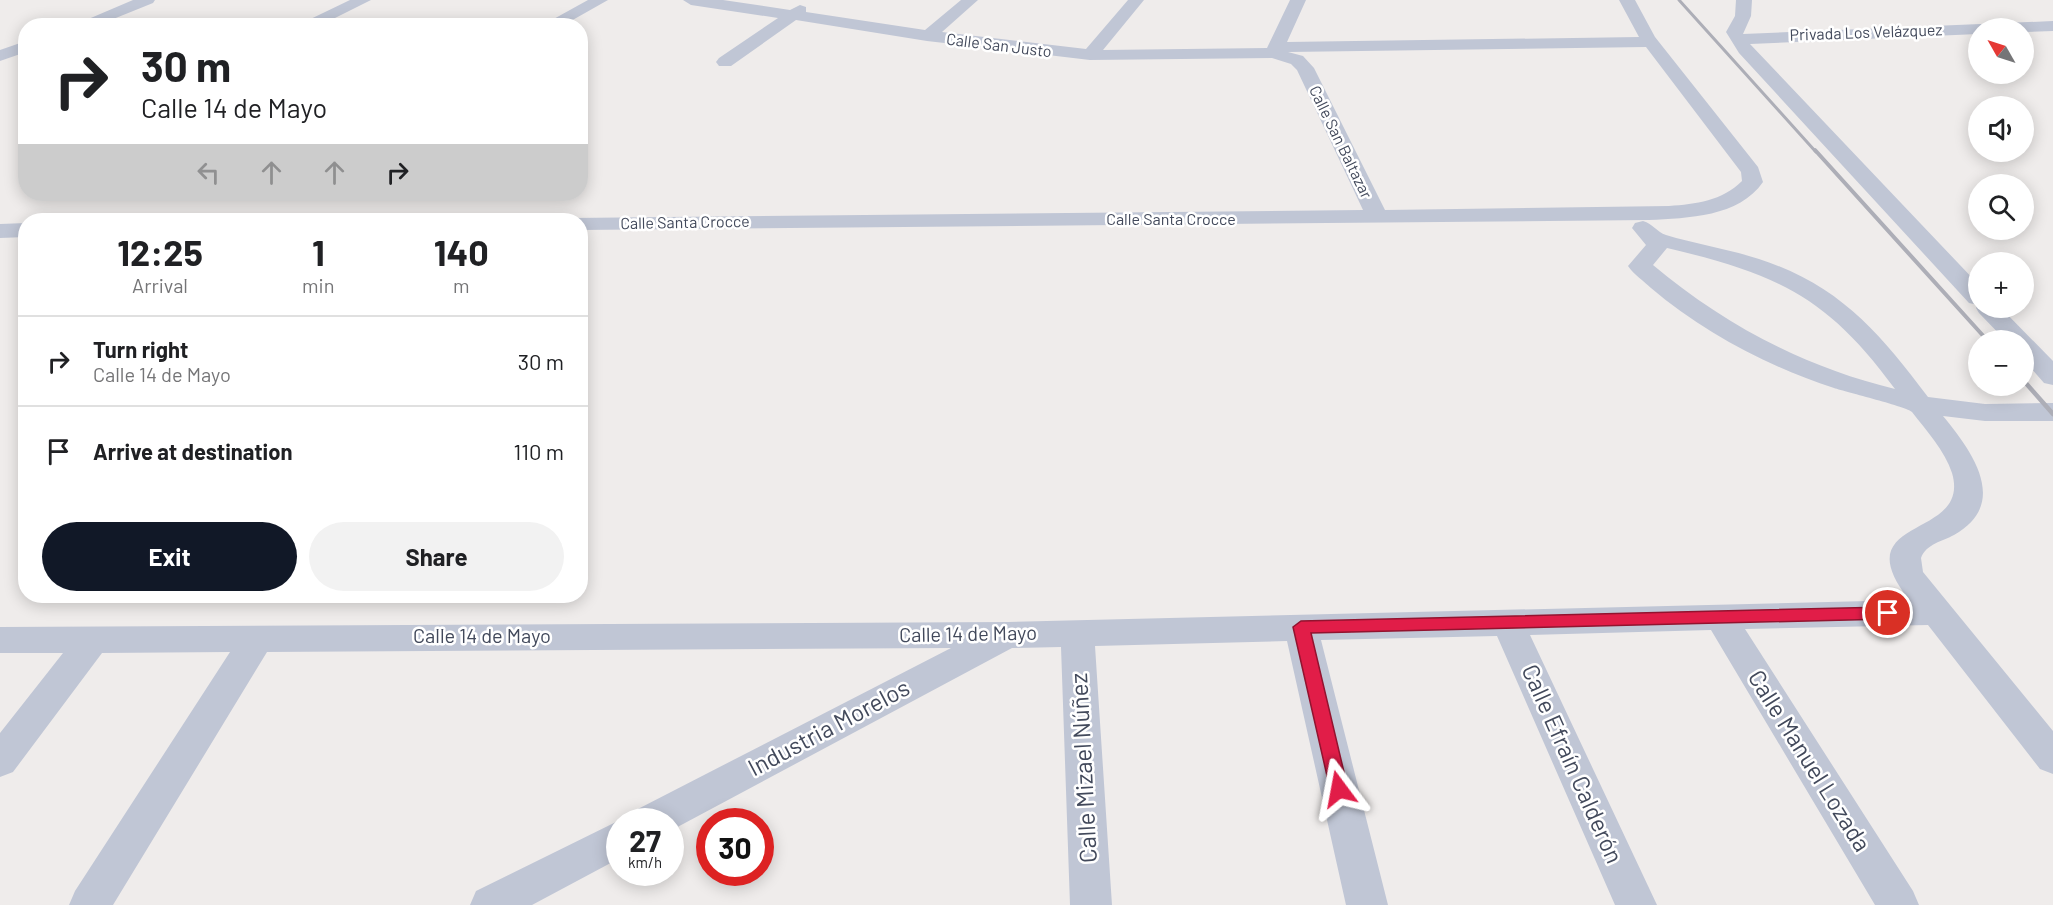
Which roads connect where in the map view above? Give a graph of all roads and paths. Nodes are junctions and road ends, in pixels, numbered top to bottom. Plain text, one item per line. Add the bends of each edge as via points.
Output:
1 (147, 0) edge
2 (363, 0) edge
3 (600, 0) edge
4 (691, 0) edge
5 (814, 0) edge
6 (970, 0) edge
7 (1137, 0) edge
8 (1298, 0) edge
9 (1627, 0) edge
10 (1744, 0) edge
11 (793, 15) junction
12 (101, 18) edge
13 (322, 18) edge
14 (565, 18) edge
15 (2053, 26) edge
16 (927, 36) junction
17 (1745, 38) junction
18 (1651, 42) junction
19 (18, 49) edge
20 (1275, 50) junction
21 (1090, 55) junction
22 (0, 56) edge
23 (725, 62) dead end
24 (1305, 68) joint
25 (1614, 215) junction
26 (1377, 217) junction
27 (588, 223) edge
28 (18, 230) edge
29 (0, 231) edge
30 (1655, 239) junction
31 (1968, 287) edge
32 (1998, 318) edge
33 (2009, 330) edge
34 (2034, 356) edge
35 (2053, 377) edge
36 (1918, 403) junction
37 (2042, 413) edge
38 (1935, 612) junction
39 (1720, 618) junction
40 (1508, 623) junction
41 (1301, 627) junction
42 (1077, 632) junction
43 (1008, 635) junction
44 (258, 637) junction
45 (94, 638) junction
46 (0, 640) edge
47 (2053, 758) edge
48 (0, 761) edge
49 (677, 808) edge
50 (606, 845) edge
51 (90, 905) edge
52 (491, 905) edge
53 (1091, 905) edge
54 (1367, 905) edge
55 (1636, 905) edge
56 (1898, 905) edge

1 - 12 street
2 - 13 street
3 - 14 street
4 - 11 street, Calle San Justo
5 - 11 street
6 - 16 street
7 - 21 street
8 - 20 street
9 - 18 street
10 - 17 street via 1743,16 1734,32
11 - 16 street, Calle San Justo
11 - 23 street
15 - 17 street, Privada Los Velázquez
16 - 21 street, Calle San Justo
17 - 31 street via 1745,49
18 - 20 street
18 - 25 street, Calle Santa Crocce via 1751,171 1753,182 1738,197 1720,204
19 - 22 street
20 - 21 street, Calle San Justo
20 - 24 street, Calle San Justo
24 - 26 street, Calle San Baltazar
25 - 26 street, Calle Santa Crocce
25 - 30 street via 1646,230
26 - 27 street, Calle Santa Crocce
28 - 29 street
30 - 36 street via 1748,263 1823,298 1858,327
30 - 36 street via 1657,246 1640,266 1681,302 1743,339 1800,364
32 - 33 street
34 - 35 street
36 - 37 street via 1974,412
36 - 38 street via 1958,456 1968,480 1965,509 1957,519 1920,538 1907,548 1902,559 1906,575
38 - 39 street, Calle 14 de Mayo
38 - 47 street
39 - 40 street, Calle 14 de Mayo
39 - 56 street, Calle Manuel Lozada
40 - 41 street, Calle 14 de Mayo
40 - 55 street, Calle Efraín Calderón
41 - 42 street, Calle 14 de Mayo
41 - 54 street
42 - 43 street, Calle 14 de Mayo
42 - 53 street, Calle Mizael Núñez
43 - 44 street, Calle 14 de Mayo
43 - 49 street, Industria Morelos
44 - 45 street, Calle 14 de Mayo
44 - 51 street
45 - 46 street, Calle 14 de Mayo
45 - 48 street
50 - 52 street

